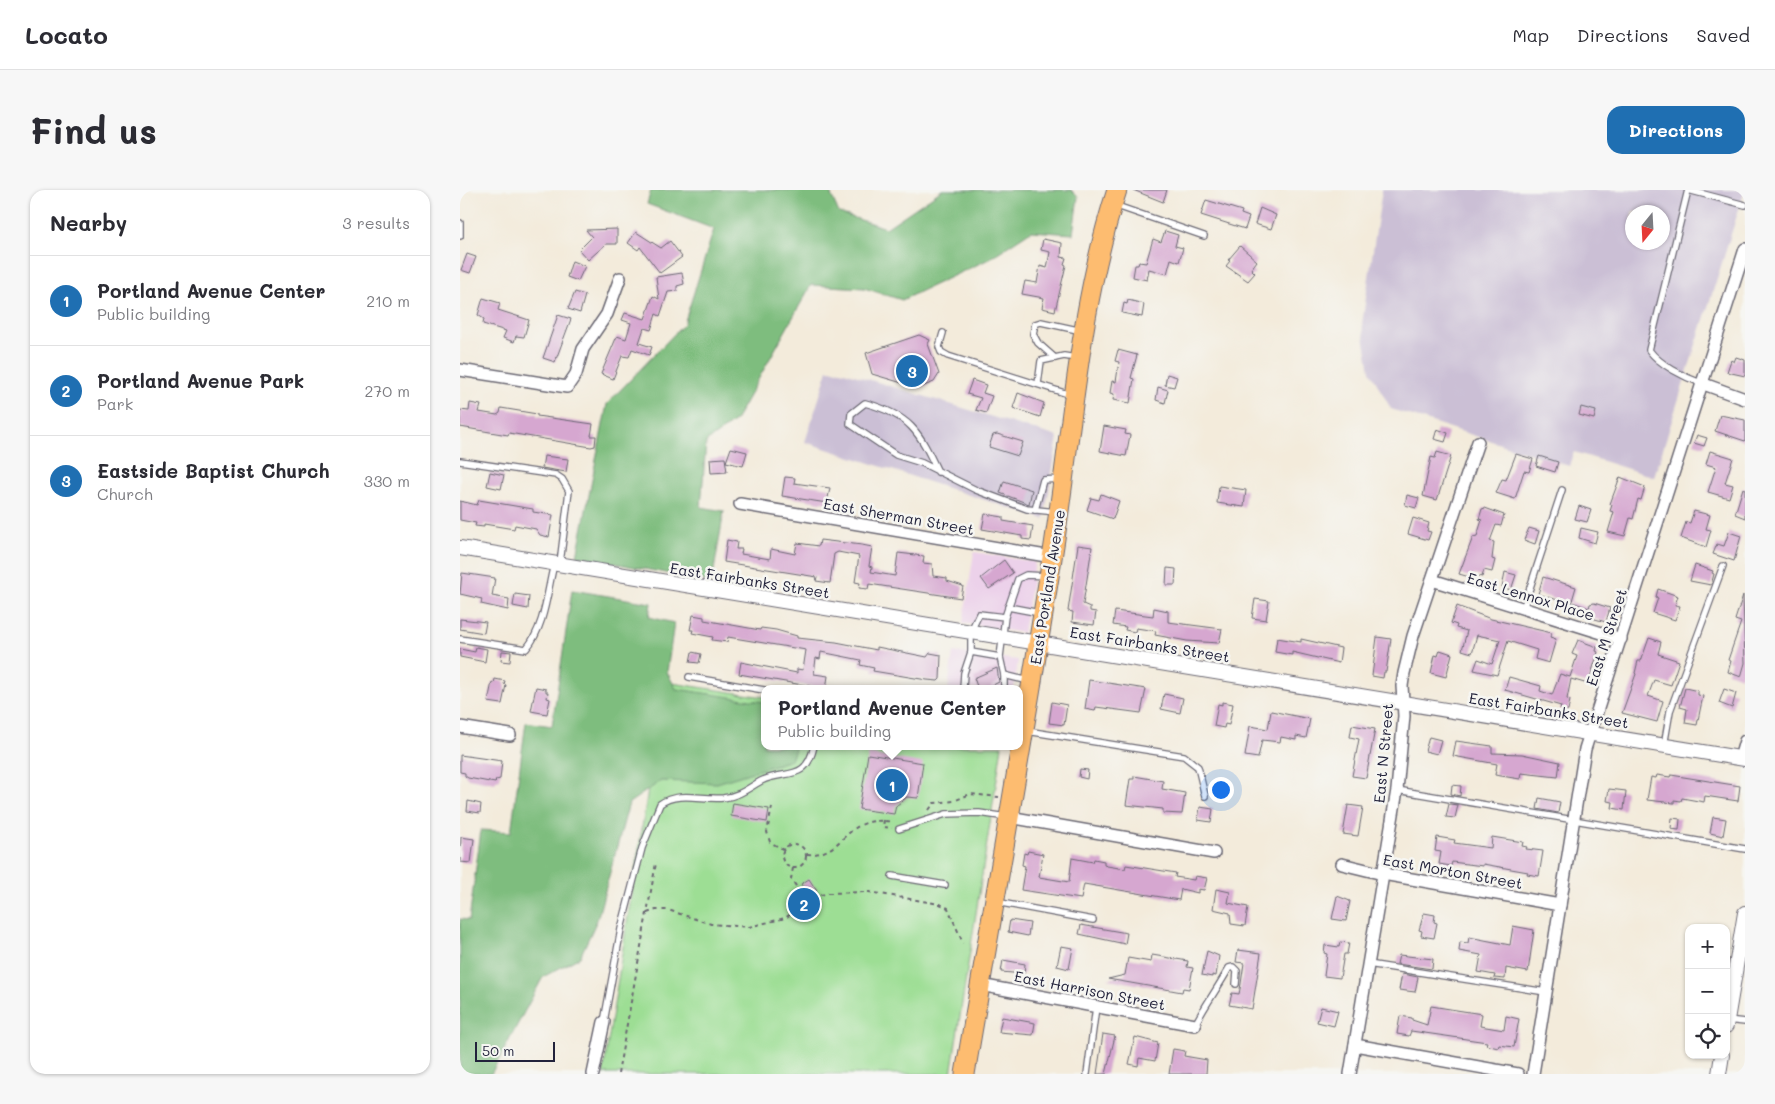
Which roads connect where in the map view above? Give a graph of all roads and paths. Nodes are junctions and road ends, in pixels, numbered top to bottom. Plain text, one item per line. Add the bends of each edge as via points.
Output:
1 (1688, 190) edge
2 (1114, 197) edge
3 (1745, 205) edge
4 (460, 223) edge
5 (460, 236) edge
6 (1204, 236) dead end
7 (1745, 248) edge
8 (620, 278) dead end
9 (1084, 332) junction
10 (943, 333) dead end
11 (1055, 358) junction
12 (1080, 359) junction
13 (460, 370) edge
14 (1701, 383) junction
15 (1038, 384) junction
16 (1075, 396) junction
17 (1745, 399) edge
18 (1478, 442) dead end
19 (460, 461) edge
20 (938, 472) junction
21 (1063, 479) junction
22 (1562, 490) dead end
23 (740, 504) dead end
24 (1034, 510) junction
25 (1059, 512) junction
26 (460, 548) edge
27 (1052, 558) junction
28 (557, 565) junction
29 (1723, 566) dead end
30 (1049, 576) junction
31 (1432, 580) junction
32 (1008, 607) junction
33 (1523, 609) junction
34 (1043, 614) junction
35 (1005, 617) junction
36 (971, 631) junction
37 (1002, 636) junction
38 (460, 639) edge
39 (1621, 640) junction
40 (1038, 642) junction
41 (971, 652) junction
42 (1000, 657) junction
43 (1004, 675) junction
44 (689, 677) dead end
45 (1031, 682) junction
46 (963, 685) edge
47 (1004, 685) edge
48 (761, 689) edge
49 (1403, 703) junction
50 (1023, 711) edge
51 (460, 727) edge
52 (1023, 731) edge
53 (1590, 734) junction
54 (510, 736) dead end
55 (1745, 741) edge
56 (1664, 746) junction
57 (813, 750) edge
58 (1018, 750) edge
59 (1742, 758) edge
60 (1397, 790) junction
61 (1205, 796) dead end
62 (772, 807) dead end
63 (1008, 818) junction
64 (1574, 820) junction
65 (899, 829) joint
66 (1745, 849) edge
67 (784, 850) junction
68 (1214, 853) dead end
69 (807, 854) junction
70 (656, 863) dead end
71 (1342, 864) dead end
72 (792, 868) junction
73 (1383, 874) junction
74 (892, 876) dead end
75 (944, 885) dead end
76 (994, 902) junction
77 (808, 903) junction
78 (1560, 905) junction
79 (647, 913) junction
80 (1745, 913) edge
81 (1093, 920) dead end
82 (963, 943) dead end
83 (1366, 963) junction
84 (1236, 984) dead end
85 (980, 985) junction
86 (1546, 992) junction
87 (1096, 1006) junction
88 (1728, 1014) edge
89 (604, 1022) joint
90 (1745, 1022) edge
91 (1730, 1023) edge
92 (1195, 1025) joint
93 (1355, 1045) junction
94 (1721, 1059) edge
95 (593, 1074) edge
96 (618, 1074) edge
97 (965, 1074) edge
98 (1087, 1074) edge
99 (1350, 1074) edge
100 (1518, 1074) edge
101 (1533, 1074) edge
102 (1719, 1074) edge

1 - 3 lane
1 - 14 lane via 1650,350 1655,357
2 - 6 lane
2 - 9 main road, East Portland Avenue via 1098,253
4 - 5 lane
7 - 14 street, East M Street
8 - 13 street via 607,314 583,349 568,388
9 - 11 lane via 1041,322 1035,324 1033,334 1038,343
9 - 12 main road, East Portland Avenue
10 - 15 lane via 939,347 948,356
11 - 12 lane
11 - 15 lane via 1041,362
12 - 16 main road, East Portland Avenue
14 - 17 street
14 - 39 street, East M Street
15 - 16 lane
16 - 21 main road, East Portland Avenue
18 - 31 street, East N Street
19 - 28 lane via 556,475 562,479 569,492
20 - 20 lane via 874,442 850,424 851,414 865,403 902,418 923,438
20 - 24 lane via 1002,501
21 - 24 lane via 1043,480
21 - 25 main road, East Portland Avenue
22 - 33 lane
23 - 27 street, East Sherman Street
24 - 25 lane
25 - 27 main road, East Portland Avenue
26 - 28 street, East Fairbanks Street
27 - 30 main road, East Portland Avenue
28 - 36 street, East Fairbanks Street
28 - 38 lane via 534,640 526,650
29 - 56 lane via 1670,711
30 - 32 lane via 1026,575 1018,579
30 - 34 main road, East Portland Avenue
31 - 33 street, East Lennox Place
31 - 49 street, East N Street via 1404,673
32 - 34 lane
32 - 35 lane
33 - 39 street, East Lennox Place
34 - 40 main road, East Portland Avenue
35 - 36 lane via 979,614
35 - 37 lane
36 - 37 street, East Fairbanks Street
36 - 41 lane
37 - 40 street, East Fairbanks Street
37 - 42 lane
39 - 53 street, East M Street
40 - 45 main road, East Portland Avenue
40 - 49 street, East Fairbanks Street
41 - 42 lane
41 - 46 lane
42 - 43 lane
43 - 45 lane
43 - 47 lane
44 - 48 lane
45 - 50 main road, East Portland Avenue
49 - 53 street, East Fairbanks Street
49 - 60 street, East N Street
51 - 54 street
52 - 61 lane via 1184,756 1198,766
53 - 56 street, East Fairbanks Street
53 - 64 street, East M Street
55 - 59 street
56 - 59 street, East Fairbanks Street
57 - 89 lane via 803,768 793,774 761,782 750,790 724,798 675,797 660,804 642,848 620,929
58 - 63 main road, East Portland Avenue
60 - 64 lane
60 - 73 street, East N Street
62 - 67 path via 768,832 770,842
63 - 65 lane via 946,814
63 - 68 street
63 - 76 main road, East Portland Avenue
64 - 66 lane
64 - 78 street, East M Street
65 - 69 path via 883,826 884,820 866,822 834,846 820,853
67 - 69 path via 790,844 799,844
67 - 72 path via 784,862
69 - 72 path via 802,866
70 - 79 path
71 - 73 street, East Morton Street
72 - 77 path via 791,879
73 - 78 street, East Morton Street
73 - 83 street, East N Street
74 - 75 lane
76 - 81 lane
76 - 85 main road, East Portland Avenue
77 - 79 path via 785,918 749,926 711,924 668,910
77 - 82 path via 828,893 869,892 940,904 948,908
78 - 86 street, East M Street
79 - 96 path
80 - 88 street
83 - 86 lane
83 - 93 street, East N Street
84 - 92 lane via 1237,971 1229,968
85 - 87 street, East Harrison Street
85 - 97 main road, East Portland Avenue
86 - 101 street, East M Street
87 - 92 street, East Harrison Street
87 - 98 lane
89 - 95 street
90 - 91 lane
93 - 99 street, East N Street
93 - 100 street
94 - 102 street

